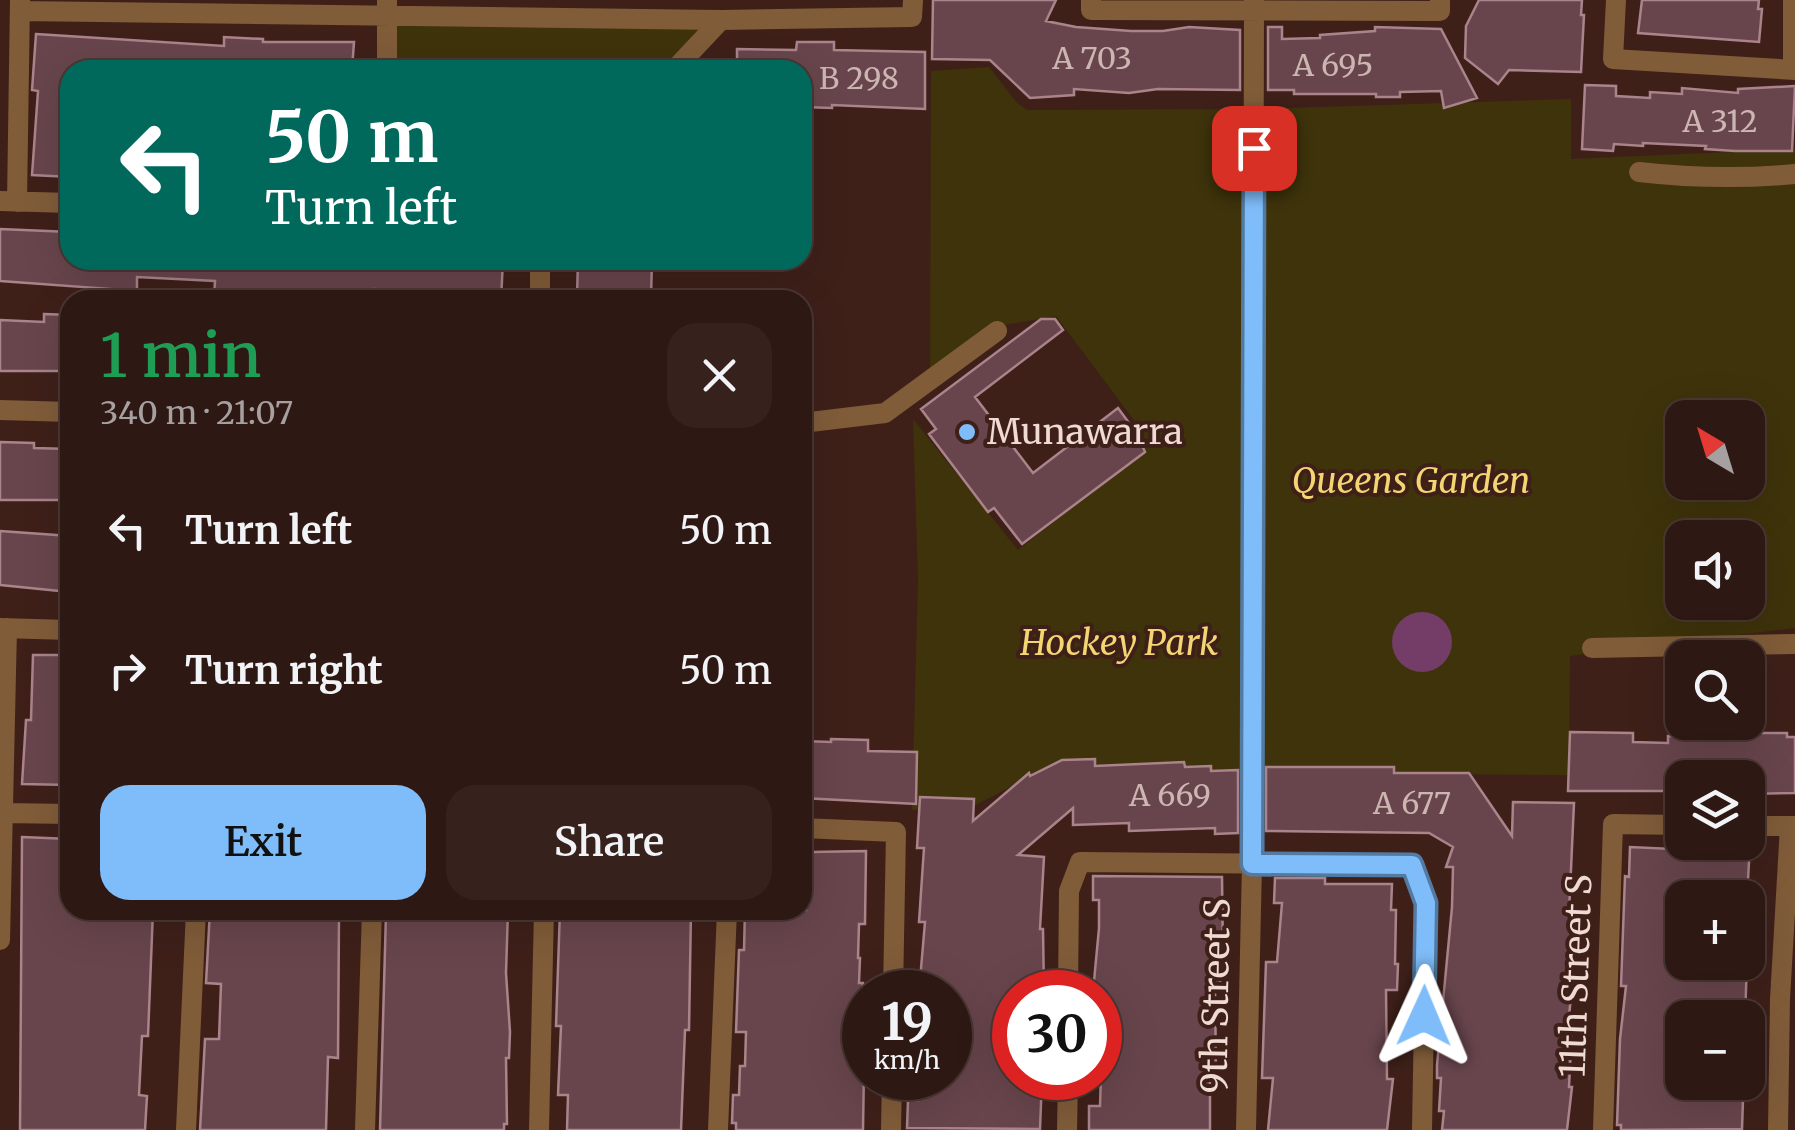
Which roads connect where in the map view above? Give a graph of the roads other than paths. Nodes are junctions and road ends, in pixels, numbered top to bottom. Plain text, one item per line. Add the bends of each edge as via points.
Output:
1 (1616, 0) edge
2 (1793, 0) edge
3 (1091, 5) edge
4 (1254, 5) edge
5 (20, 6) edge
6 (1440, 6) edge
7 (204, 7) edge
8 (387, 8) edge
9 (912, 8) edge
10 (558, 9) edge
11 (734, 13) edge
12 (387, 60) edge
13 (685, 60) edge
14 (1794, 70) edge
15 (1639, 172) dead end
16 (1795, 174) edge
17 (9, 202) edge
18 (60, 203) edge
19 (997, 331) dead end
20 (0, 410) edge
21 (60, 412) edge
22 (812, 422) edge
23 (3, 628) edge
24 (60, 630) edge
25 (1795, 644) edge
26 (1592, 648) dead end
27 (4, 813) junction
28 (60, 814) edge
29 (1665, 825) edge
30 (1765, 826) edge
31 (1792, 826) edge
32 (812, 828) edge
33 (1252, 864) junction
34 (196, 920) edge
35 (372, 920) edge
36 (544, 920) edge
37 (727, 920) edge
38 (0, 940) edge
39 (893, 970) edge
40 (1068, 970) edge
41 (1787, 999) edge
42 (892, 1100) edge
43 (1068, 1100) edge
44 (186, 1130) edge
45 (365, 1130) edge
46 (539, 1130) edge
47 (718, 1130) edge
48 (891, 1130) edge
49 (1068, 1130) edge
50 (1246, 1130) edge
51 (1422, 1130) edge
52 (1603, 1130) edge
53 (1778, 1130) edge

1 - 14 street via 1613,59
2 - 14 street
3 - 4 street
4 - 6 street
4 - 33 street, 9th Street S
5 - 7 street
5 - 17 street
7 - 8 street
8 - 10 street
8 - 12 street
9 - 11 street
10 - 11 street
11 - 13 street
15 - 16 street via 1746,179
17 - 18 street
19 - 22 street via 884,413
20 - 21 street
23 - 24 street
23 - 27 street
25 - 26 street
27 - 28 street
27 - 38 street
29 - 52 street, 11th Street S via 1613,824
30 - 31 street
31 - 41 street
32 - 39 street via 896,832
33 - 40 street via 1080,862 1069,891
33 - 50 street, 9th Street S
33 - 51 street via 1412,865 1426,903
34 - 44 street
35 - 45 street
36 - 46 street
37 - 47 street
41 - 53 street
42 - 48 street
43 - 49 street

